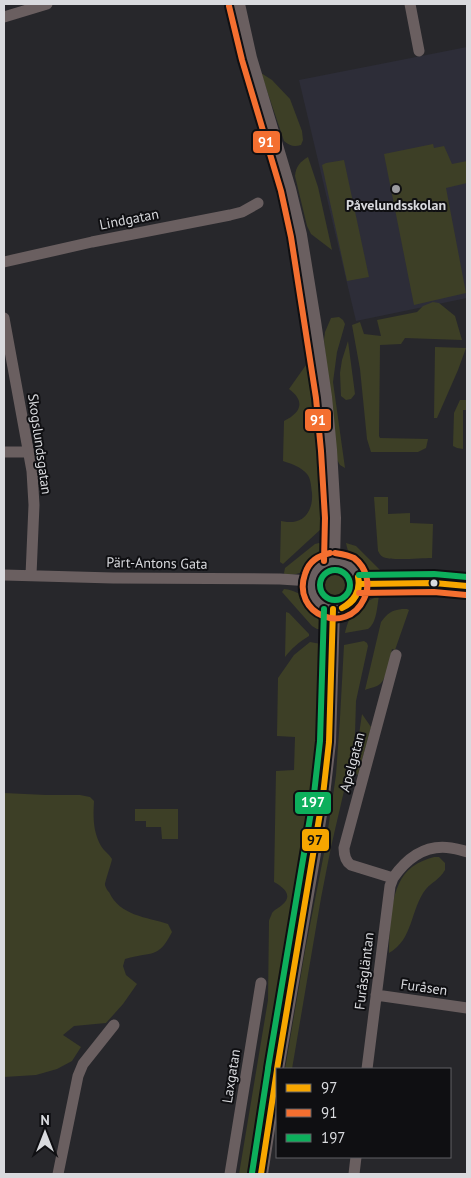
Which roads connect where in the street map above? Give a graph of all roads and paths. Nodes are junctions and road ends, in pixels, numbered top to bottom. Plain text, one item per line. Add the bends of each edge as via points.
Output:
1 (47, 4) edge
2 (238, 4) edge
3 (410, 4) edge
4 (4, 17) edge
5 (419, 51) dead end
6 (258, 203) dead end
7 (4, 262) edge
8 (4, 318) edge
9 (4, 452) edge
10 (28, 452) junction
11 (333, 561) junction
12 (4, 575) edge
13 (31, 575) junction
14 (311, 581) junction
15 (359, 584) junction
16 (467, 586) edge
17 (333, 609) junction
18 (396, 654) dead end
19 (467, 852) edge
20 (393, 878) junction
21 (261, 983) dead end
22 (376, 995) junction
23 (467, 1008) edge
24 (114, 1025) dead end
25 (277, 1068) edge
26 (367, 1068) edge
27 (276, 1076) edge
28 (356, 1158) edge
29 (58, 1174) edge
30 (230, 1174) edge
31 (261, 1174) edge
32 (354, 1174) edge

1 - 4 street
2 - 11 street via 300,235 325,397 334,518
3 - 5 street
6 - 7 street, Lindgatan via 230,215
8 - 10 street, Skogslundsgatan
9 - 10 street
10 - 13 street, Skogslundsgatan via 33,487
11 - 14 street via 321,565
11 - 15 street via 354,570
12 - 13 street, Pärt-Antons Gata
13 - 14 street, Pärt-Antons Gata
14 - 17 street via 310,588 316,600 320,605
15 - 16 street
15 - 17 street via 354,600
17 - 25 street via 329,742 323,795
18 - 20 street, Apelgatan via 344,848 348,863
19 - 20 street via 451,848 428,849 408,860
20 - 22 street, Furåsgläntan
21 - 30 street, Laxgatan
22 - 23 street, Furåsen
22 - 26 street, Furåsgläntan
24 - 29 street via 78,1076
27 - 31 street
28 - 32 street

